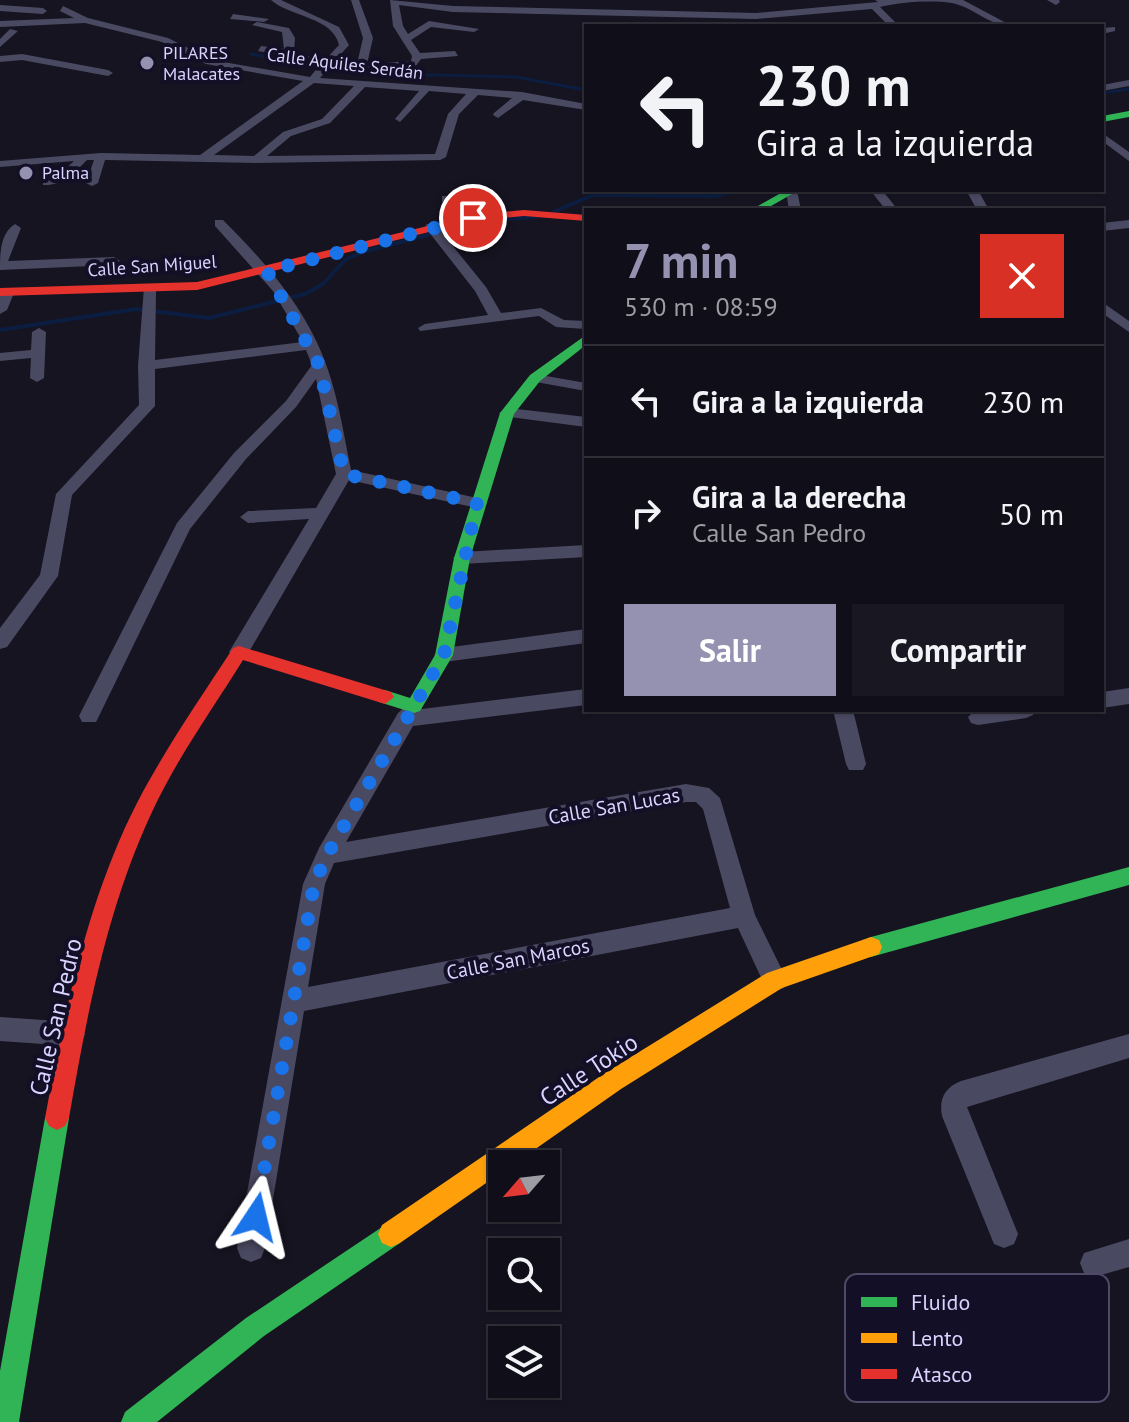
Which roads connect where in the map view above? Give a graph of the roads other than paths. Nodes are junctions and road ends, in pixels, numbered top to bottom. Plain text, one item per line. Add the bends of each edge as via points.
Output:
1 (355, 0) edge
2 (630, 0) edge
3 (958, 0) edge
4 (395, 1) edge
5 (893, 1) edge
6 (923, 1) edge
7 (876, 3) edge
8 (64, 4) edge
9 (279, 4) edge
10 (574, 5) edge
11 (0, 8) edge
12 (453, 9) junction
13 (839, 9) junction
14 (629, 11) junction
15 (670, 13) junction
16 (233, 17) dead end
17 (847, 18) dead end
18 (85, 20) junction
19 (728, 21) edge
20 (0, 24) edge
21 (258, 24) junction
22 (666, 24) edge
23 (892, 24) edge
24 (1003, 24) edge
25 (450, 26) junction
26 (474, 29) dead end
27 (13, 31) dead end
28 (406, 39) junction
29 (0, 44) edge
30 (261, 49) dead end
31 (289, 53) junction
32 (455, 54) dead end
33 (0, 59) edge
34 (416, 60) junction
35 (362, 65) junction
36 (321, 70) junction
37 (108, 73) dead end
38 (1129, 83) edge
39 (361, 85) junction
40 (1104, 88) edge
41 (424, 91) junction
42 (474, 93) junction
43 (522, 95) junction
44 (584, 105) edge
45 (1129, 114) edge
46 (498, 115) dead end
47 (400, 119) dead end
48 (1104, 119) edge
49 (1104, 138) edge
50 (356, 144) dead end
51 (182, 155) junction
52 (101, 156) junction
53 (84, 157) junction
54 (204, 157) junction
55 (1129, 158) edge
56 (256, 160) junction
57 (353, 160) junction
58 (0, 164) edge
59 (174, 170) dead end
60 (47, 183) dead end
61 (92, 183) dead end
62 (789, 192) edge
63 (878, 192) edge
64 (446, 199) dead end
65 (760, 208) edge
66 (890, 208) edge
67 (473, 218) junction
68 (584, 218) edge
69 (219, 223) dead end
70 (1129, 224) edge
71 (1104, 227) edge
72 (15, 228) dead end
73 (434, 232) junction
74 (114, 261) dead end
75 (0, 265) edge
76 (267, 271) junction
77 (2, 299) edge
78 (148, 304) junction
79 (1122, 314) edge
80 (496, 317) junction
81 (584, 325) edge
82 (425, 328) dead end
83 (1129, 328) edge
84 (39, 332) dead end
85 (584, 341) edge
86 (310, 345) junction
87 (40, 353) junction
88 (0, 357) edge
89 (319, 365) junction
90 (145, 366) junction
91 (37, 378) dead end
92 (535, 378) junction
93 (584, 387) edge
94 (507, 413) junction
95 (584, 422) edge
96 (344, 474) junction
97 (477, 503) junction
98 (322, 513) junction
99 (248, 517) dead end
100 (584, 551) edge
101 (462, 558) junction
102 (584, 636) edge
103 (0, 642) edge
104 (239, 652) junction
105 (444, 655) junction
106 (1129, 696) edge
107 (584, 697) edge
108 (1104, 700) edge
109 (843, 712) edge
110 (1012, 712) edge
111 (409, 713) junction
112 (89, 716) dead end
113 (978, 717) dead end
114 (856, 764) dead end
115 (327, 855) junction
116 (1129, 876) edge
117 (744, 916) junction
118 (775, 980) junction
119 (292, 1002) junction
120 (0, 1029) edge
121 (72, 1034) junction
122 (1129, 1046) edge
123 (1004, 1234) dead end
124 (251, 1248) dead end
125 (1129, 1253) edge
126 (1094, 1263) dead end
127 (5, 1422) edge
128 (135, 1422) edge

1 - 35 street via 368,38
2 - 14 street
3 - 6 street
3 - 24 street
4 - 12 street
4 - 28 street via 398,26
5 - 6 street
5 - 7 street
7 - 13 street
7 - 23 street
8 - 11 street
8 - 18 street, Calle Aquiles Serdán
9 - 21 street
9 - 36 street via 301,17 334,25 344,37 344,45
10 - 12 street
10 - 14 street
12 - 25 street via 464,14
13 - 17 street
13 - 19 street
14 - 15 street
15 - 19 street
15 - 22 street
16 - 21 street
18 - 20 street
18 - 36 street, Calle Aquiles Serdán via 165,40 209,62
21 - 31 street via 286,30
25 - 26 street
25 - 28 street via 429,24
27 - 29 street
28 - 34 street
30 - 31 street
31 - 36 street
32 - 34 street
33 - 37 street via 22,57
34 - 35 street
35 - 36 street
36 - 39 street, Calle Aquiles Serdán
36 - 54 street
38 - 40 street
39 - 41 street, Calle Aquiles Serdán
39 - 56 street via 326,121 287,134
41 - 42 street, Calle Aquiles Serdán
41 - 47 street
42 - 43 street, Calle Aquiles Serdán
42 - 57 street via 449,119 440,157
43 - 44 street, Calle Aquiles Serdán
43 - 46 street
45 - 48 street
49 - 55 street
50 - 57 street
51 - 52 street
51 - 54 street
51 - 59 street
52 - 53 street
52 - 61 street
53 - 58 street
53 - 60 street via 64,176
54 - 56 street
56 - 57 street
62 - 65 street
63 - 66 street
64 - 67 street
67 - 68 street, Calle San Miguel via 500,213
67 - 73 street, Calle San Miguel
69 - 76 street
70 - 71 street
72 - 75 street
73 - 76 street, Calle San Miguel
73 - 80 street
74 - 75 street
76 - 78 street, Calle San Miguel
76 - 86 street
77 - 78 street, Calle San Miguel
78 - 90 street
79 - 83 street
80 - 81 street via 541,312 561,324
80 - 82 street
84 - 87 street
85 - 92 street
86 - 89 street
86 - 90 street
87 - 88 street
87 - 91 street
89 - 96 street
89 - 112 street via 183,527
90 - 103 street via 147,406 64,494 49,576
92 - 93 street
92 - 94 street
94 - 95 street
94 - 97 street
96 - 97 street
96 - 98 street, Calle San Pedro
97 - 101 street
98 - 99 street
98 - 104 street, Calle San Pedro
100 - 101 street
101 - 105 street
102 - 105 street
104 - 111 street
104 - 121 street, Calle San Pedro via 145,806 123,855
105 - 111 street
106 - 108 street
107 - 111 street
109 - 114 street
110 - 113 street
111 - 115 street
115 - 117 street, Calle San Lucas via 701,794 712,804
115 - 119 street via 314,884
116 - 118 street, Calle Tokio via 902,937
117 - 118 street, Calle San Lucas
117 - 119 street, Calle San Marcos
118 - 128 street, Calle Tokio via 613,1081 255,1327
119 - 124 street
120 - 121 street
121 - 127 street, Calle San Pedro
122 - 123 street via 961,1094 953,1103
125 - 126 street

